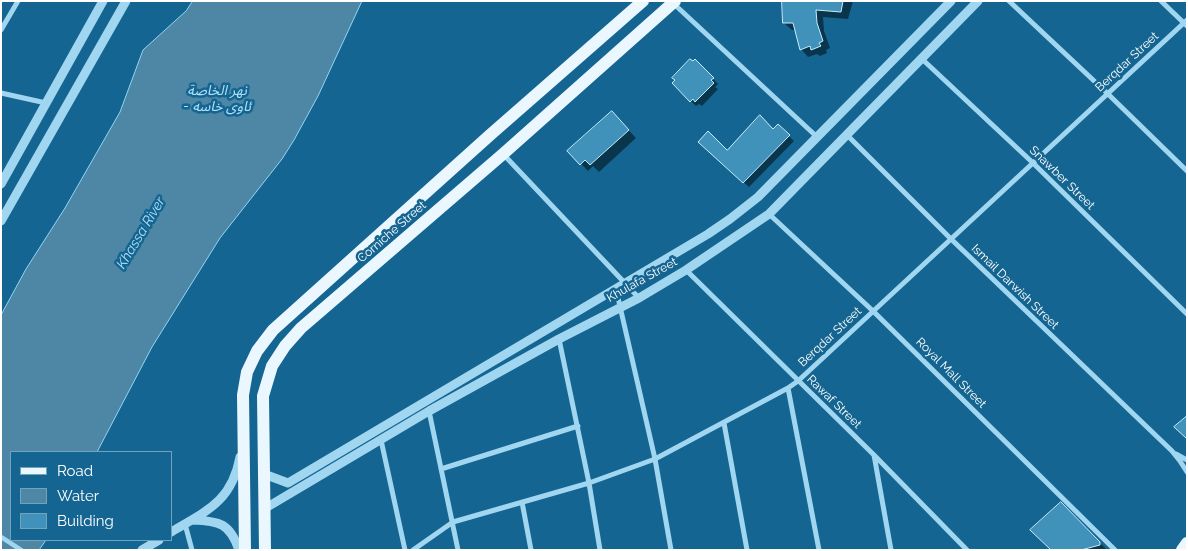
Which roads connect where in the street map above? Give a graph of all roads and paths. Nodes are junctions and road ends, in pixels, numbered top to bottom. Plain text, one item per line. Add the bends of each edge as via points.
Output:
1 (18, 1) edge
2 (103, 1) edge
3 (126, 1) edge
4 (643, 1) edge
5 (951, 1) edge
6 (978, 1) edge
7 (1009, 1) edge
8 (1161, 1) edge
9 (674, 2) edge
10 (1186, 23) edge
11 (1, 30) edge
12 (922, 59) junction
13 (1, 94) edge
14 (1108, 94) junction
15 (46, 103) junction
16 (847, 134) junction
17 (816, 136) junction
18 (503, 154) junction
19 (1032, 162) junction
20 (1187, 171) edge
21 (1, 184) edge
22 (768, 214) junction
23 (1, 221) edge
24 (950, 238) junction
25 (342, 268) junction
26 (686, 270) junction
27 (355, 282) junction
28 (626, 283) junction
29 (616, 289) junction
30 (639, 298) junction
31 (621, 306) junction
32 (873, 311) junction
33 (1187, 314) edge
34 (559, 338) junction
35 (798, 381) junction
36 (788, 388) junction
37 (429, 411) junction
38 (724, 423) junction
39 (578, 426) junction
40 (243, 439) junction
41 (381, 440) junction
42 (1172, 452) junction
43 (874, 455) junction
44 (655, 459) junction
45 (1187, 460) edge
46 (441, 469) junction
47 (1187, 472) edge
48 (264, 474) junction
49 (589, 483) junction
50 (522, 502) junction
51 (264, 510) junction
52 (189, 522) junction
53 (453, 522) junction
54 (172, 531) edge
55 (1, 537) edge
56 (157, 541) edge
57 (21, 550) edge
58 (142, 550) edge
59 (192, 550) edge
60 (239, 550) edge
61 (245, 550) edge
62 (265, 550) edge
63 (405, 550) edge
64 (413, 550) edge
65 (458, 550) edge
66 (530, 550) edge
67 (600, 550) edge
68 (671, 550) edge
69 (747, 550) edge
70 (819, 550) edge
71 (891, 550) edge
72 (967, 550) edge
73 (1115, 550) edge

1 - 11 street
2 - 15 street
3 - 23 street
4 - 25 main road, Corniche Street
5 - 17 street
6 - 12 street, Khulafa Street
7 - 14 street
8 - 10 street
9 - 17 street
9 - 18 main road, Corniche Street
10 - 14 street, Berqdar Street
12 - 16 street, Khulafa Street
12 - 19 street, Snawber Street
13 - 15 street
14 - 19 street, Berqdar Street
14 - 20 street
15 - 21 street
16 - 22 street, Khulafa Street
16 - 24 street, Ismail Darwish Street
17 - 28 street via 730,220
18 - 27 main road, Corniche Street
18 - 28 street
19 - 24 street, Berqdar Street
19 - 33 street, Snawber Street
22 - 26 street, Khulafa Street
22 - 32 street, Royal Mall Street
24 - 32 street, Berqdar Street
24 - 42 street, Ismail Darwish Street
25 - 27 main road
25 - 40 main road, Corniche Street via 273,330 258,351 247,372 243,394
26 - 30 street, Khulafa Street
26 - 35 street, Rawaf Street
27 - 48 main road, Corniche Street via 301,328 272,366 263,396
28 - 29 street
28 - 30 street
29 - 31 street
29 - 48 street via 288,483
30 - 31 street, Khulafa Street
31 - 34 street, Khulafa Street
31 - 44 street
32 - 35 street, Berqdar Street
32 - 73 street, Royal Mall Street
34 - 37 street, Khulafa Street
34 - 39 street
35 - 36 street, Berqdar Street
35 - 43 street, Rawaf Street
36 - 38 street, Berqdar Street
36 - 70 street
37 - 41 street, Khulafa Street
37 - 46 street
38 - 44 street, Berqdar Street
38 - 69 street
39 - 46 street
39 - 49 street
40 - 52 street via 236,474 229,488 218,502
40 - 61 main road, Corniche Street
41 - 51 street, Khulafa Street
41 - 63 street
42 - 45 street, Ismail Darwish Street
42 - 47 street, Ismail Darwish Street
43 - 71 street
43 - 72 street, Rawaf Street
44 - 49 street, Berqdar Street
44 - 68 street
46 - 53 street
48 - 51 main road, Corniche Street
49 - 50 street, Berqdar Street
49 - 67 street
50 - 53 street, Berqdar Street
50 - 66 street
51 - 62 main road, Corniche Street
52 - 54 street
52 - 59 street
52 - 60 street via 211,520 221,524 234,536
53 - 64 street, Berqdar Street
53 - 65 street
55 - 57 street
56 - 58 street

